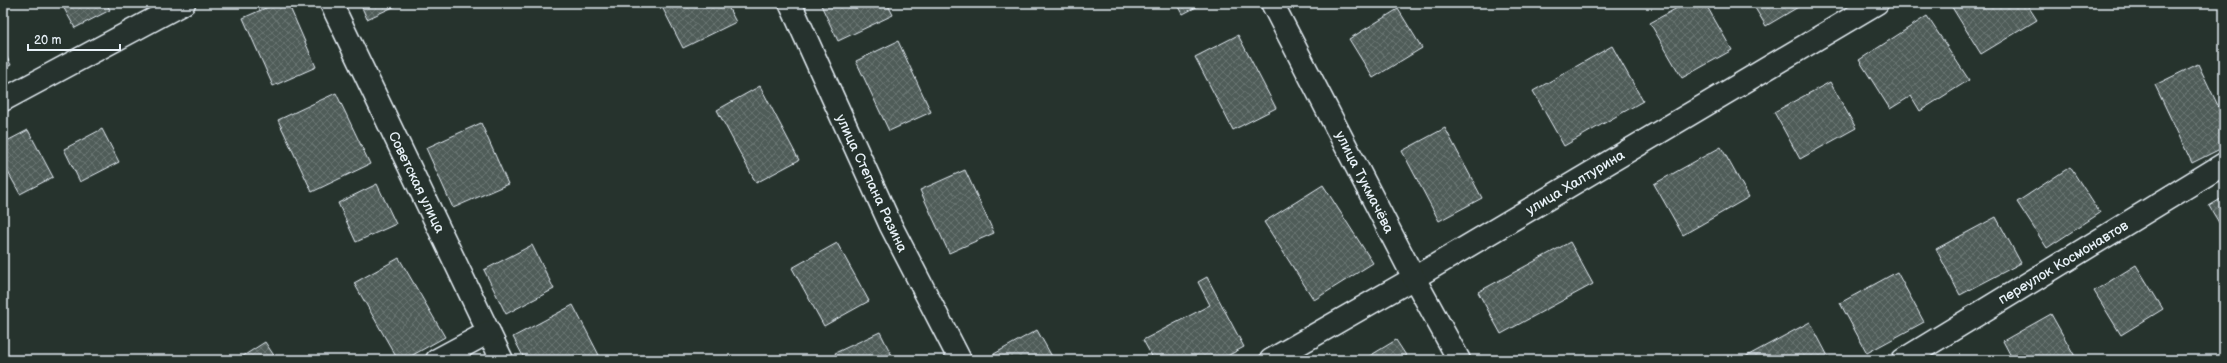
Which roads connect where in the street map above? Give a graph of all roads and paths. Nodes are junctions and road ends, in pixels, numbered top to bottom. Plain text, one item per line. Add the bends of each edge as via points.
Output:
1 (184, 3) edge
2 (331, 3) edge
3 (790, 3) edge
4 (1272, 3) edge
5 (1877, 3) edge
6 (3, 100) edge
7 (2224, 164) edge
8 (1414, 278) junction
9 (489, 332) junction
10 (437, 360) edge
11 (502, 360) edge
12 (960, 360) edge
13 (1271, 360) edge
14 (1459, 360) edge
15 (1902, 360) edge

1 - 6 street
2 - 9 street, Советская улица
3 - 12 street, улица Степана Разина via 891,226
4 - 8 street, улица Тукмачёва
5 - 8 street, улица Халтурина
7 - 15 street, переулок Космонавтов
8 - 13 street, улица Халтурина
8 - 14 street, улица Тукмачёва
9 - 10 street
9 - 11 street, Советская улица

